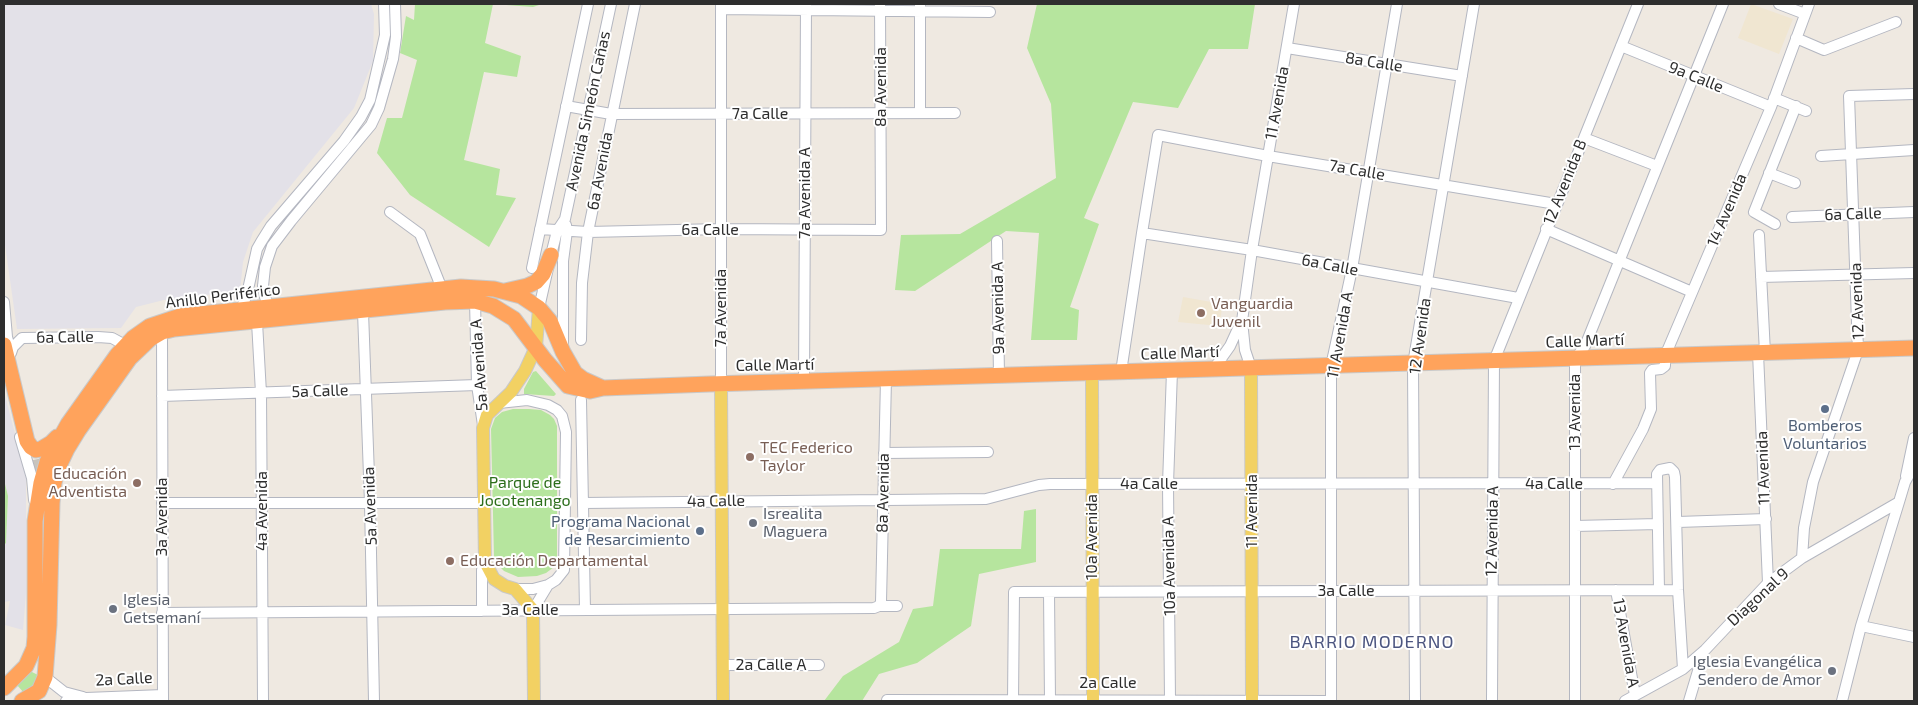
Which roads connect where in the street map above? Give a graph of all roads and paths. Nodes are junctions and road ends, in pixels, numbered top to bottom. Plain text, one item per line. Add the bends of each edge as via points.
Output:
1 (384, 4) edge
2 (395, 4) edge
3 (588, 4) edge
4 (611, 4) edge
5 (635, 4) edge
6 (1294, 4) edge
7 (1397, 4) edge
8 (1474, 4) edge
9 (1638, 4) edge
10 (1723, 4) edge
11 (1779, 4) edge
12 (1809, 4) edge
13 (721, 6) edge
14 (806, 7) edge
15 (881, 7) edge
16 (920, 7) edge
17 (990, 12) dead end
18 (1805, 14) junction
19 (1896, 22) dead end
20 (1796, 38) junction
21 (1621, 46) junction
22 (1287, 48) junction
23 (1386, 64) junction
24 (1462, 76) junction
25 (1694, 76) junction
26 (1914, 94) edge
27 (1772, 103) junction
28 (566, 106) junction
29 (1796, 106) junction
30 (589, 110) junction
31 (1806, 111) dead end
32 (881, 113) junction
33 (920, 113) junction
34 (955, 113) dead end
35 (611, 114) junction
36 (721, 114) junction
37 (805, 114) junction
38 (361, 117) junction
39 (371, 125) junction
40 (1584, 138) junction
41 (1914, 150) edge
42 (1851, 154) junction
43 (1268, 156) junction
44 (1821, 156) dead end
45 (1657, 166) junction
46 (1367, 172) junction
47 (1769, 173) junction
48 (1795, 183) dead end
49 (1443, 186) junction
50 (1556, 204) junction
51 (390, 212) dead end
52 (1914, 212) edge
53 (1854, 214) junction
54 (1792, 217) dead end
55 (1775, 224) dead end
56 (540, 229) junction
57 (721, 229) junction
58 (1546, 229) junction
59 (881, 230) joint
60 (562, 231) junction
61 (804, 231) junction
62 (588, 232) junction
63 (1142, 233) junction
64 (1759, 235) dead end
65 (997, 241) dead end
66 (1252, 250) junction
67 (1619, 261) junction
68 (540, 263) junction
69 (1352, 269) junction
70 (1914, 273) edge
71 (1856, 275) junction
72 (1761, 277) junction
73 (1428, 282) junction
74 (442, 289) junction
75 (503, 291) junction
76 (1692, 292) junction
77 (1518, 298) junction
78 (475, 301) junction
79 (4, 302) edge
80 (269, 307) junction
81 (539, 308) junction
82 (241, 310) junction
83 (363, 312) junction
84 (1242, 321) junction
85 (257, 322) junction
86 (162, 332) junction
87 (581, 340) dead end
88 (125, 345) junction
89 (561, 346) junction
90 (1914, 348) edge
91 (1858, 350) junction
92 (9, 353) edge
93 (540, 353) junction
94 (1761, 353) junction
95 (1665, 356) junction
96 (1575, 359) junction
97 (1494, 361) junction
98 (1413, 364) junction
99 (1331, 366) junction
100 (1251, 368) junction
101 (4, 370) edge
102 (1213, 370) junction
103 (1172, 371) junction
104 (1121, 372) junction
105 (1092, 373) junction
106 (999, 376) junction
107 (886, 379) junction
108 (804, 382) junction
109 (721, 384) junction
110 (477, 385) junction
111 (602, 388) junction
112 (365, 389) junction
113 (261, 393) junction
114 (162, 396) junction
115 (581, 400) dead end
116 (500, 403) junction
117 (68, 424) junction
118 (484, 428) junction
119 (566, 432) junction
120 (1914, 438) edge
121 (582, 448) junction
122 (988, 452) dead end
123 (884, 453) junction
124 (1914, 466) edge
125 (1910, 482) edge
126 (1091, 484) junction
127 (1168, 484) junction
128 (1252, 484) junction
129 (1331, 484) junction
130 (1414, 484) junction
131 (1493, 484) junction
132 (1575, 484) junction
133 (1613, 484) junction
134 (1656, 484) junction
135 (882, 500) junction
136 (722, 501) junction
137 (1899, 502) junction
138 (162, 503) junction
139 (262, 503) junction
140 (370, 503) junction
141 (484, 503) junction
142 (583, 503) junction
143 (1766, 519) junction
144 (1870, 519) junction
145 (35, 521) junction
146 (1678, 522) junction
147 (1658, 524) junction
148 (1575, 526) junction
149 (1892, 526) junction
150 (485, 558) junction
151 (1802, 558) junction
152 (1768, 583) junction
153 (548, 585) junction
154 (515, 589) junction
155 (1575, 590) junction
156 (1616, 590) junction
157 (1659, 590) junction
158 (1678, 590) junction
159 (1170, 591) junction
160 (1252, 591) junction
161 (1331, 591) junction
162 (1414, 591) junction
163 (1492, 591) junction
164 (1049, 592) junction
165 (1092, 592) junction
166 (44, 598) dead end
167 (879, 606) junction
168 (897, 606) dead end
169 (723, 609) junction
170 (534, 610) junction
171 (585, 610) junction
172 (372, 611) junction
173 (482, 611) junction
174 (262, 612) junction
175 (162, 613) junction
176 (1861, 626) junction
177 (48, 635) junction
178 (1914, 638) edge
179 (1705, 650) junction
180 (818, 665) dead end
181 (723, 666) junction
182 (1683, 670) junction
183 (45, 677) junction
184 (7, 685) edge
185 (1635, 695) junction
186 (86, 698) junction
187 (162, 698) edge
188 (887, 700) edge
189 (24, 701) edge
190 (66, 701) edge
191 (264, 701) edge
192 (374, 701) edge
193 (534, 701) edge
194 (723, 701) edge
195 (931, 701) edge
196 (1013, 701) edge
197 (1050, 701) edge
198 (1093, 701) edge
199 (1170, 701) edge
200 (1252, 701) edge
201 (1330, 701) edge
202 (1415, 701) edge
203 (1492, 701) edge
204 (1575, 701) edge
205 (1625, 701) edge
206 (1690, 701) edge
207 (1842, 701) edge

1 - 38 street via 382,54 370,100
2 - 39 street via 393,59
3 - 28 street
4 - 30 street, Avenida Simeón Cañas
5 - 35 street, 6a Avenida
6 - 22 street, 11 Avenida
7 - 23 street, 11 Avenida A
8 - 24 street, 12 Avenida
9 - 21 street, 12 Avenida B
10 - 25 street, 13 Avenida
11 - 18 street
12 - 18 street, 14 Avenida
13 - 14 street
13 - 36 street, 7a Avenida
14 - 15 street
14 - 37 street, 7a Avenida A
15 - 16 street
15 - 32 street, 8a Avenida
16 - 17 street
16 - 33 street
18 - 20 street, 14 Avenida
19 - 20 street via 1824,50
20 - 27 street, 14 Avenida
21 - 25 street, 9a Calle
21 - 40 street, 12 Avenida B
22 - 23 street, 8a Calle
22 - 43 street, 11 Avenida
23 - 24 street, 8a Calle
23 - 46 street, 11 Avenida A
24 - 49 street, 12 Avenida
25 - 27 street, 9a Calle
25 - 45 street, 13 Avenida
26 - 42 street, 12 Avenida via 1848,96
27 - 29 street, 9a Calle
27 - 76 street, 14 Avenida
28 - 30 street, 7a Calle
28 - 56 street
29 - 31 street, 9a Calle
29 - 47 street
30 - 35 street, 7a Calle
30 - 60 street, Avenida Simeón Cañas
32 - 33 street, 7a Calle
32 - 37 street, 7a Calle
32 - 59 street, 8a Avenida
33 - 34 street, 7a Calle
35 - 36 street, 7a Calle
35 - 62 street, 6a Avenida
36 - 37 street, 7a Calle
36 - 57 street, 7a Avenida
37 - 61 street, 7a Avenida A
38 - 39 street
38 - 82 street via 261,242
39 - 80 street via 272,246 263,286
40 - 45 street
40 - 50 street, 12 Avenida B
41 - 42 street
42 - 44 street
42 - 53 street, 12 Avenida
43 - 46 street, 7a Calle
43 - 63 street, 7a Calle via 1158,135
43 - 66 street, 11 Avenida
45 - 67 street, 13 Avenida
46 - 49 street, 7a Calle
46 - 69 street, 11 Avenida A
47 - 48 street
47 - 55 street via 1754,212
49 - 50 street, 7a Calle
49 - 73 street, 12 Avenida
50 - 58 street, 12 Avenida B
51 - 74 street via 420,234
52 - 53 street, 6a Calle
53 - 54 street, 6a Calle
53 - 71 street, 12 Avenida
56 - 60 street, 6a Calle
56 - 68 street
57 - 61 street, 6a Calle
57 - 62 street, 6a Calle
57 - 109 street, 7a Avenida
58 - 67 street
58 - 77 street, 12 Avenida B
59 - 61 street, 6a Calle
60 - 62 street, 6a Calle
60 - 68 street
60 - 89 street, Avenida Simeón Cañas
61 - 108 street, 7a Avenida A
62 - 87 street, 6a Avenida via 582,283
63 - 66 street, 6a Calle
63 - 104 street
64 - 72 street, 11 Avenida
65 - 106 street, 9a Avenida A
66 - 69 street, 6a Calle
66 - 84 street, 11 Avenida
67 - 76 street
67 - 96 street, 13 Avenida via 1585,346
68 - 75 highway via 542,276 534,283
68 - 81 street
69 - 73 street, 6a Calle
69 - 99 street, 11 Avenida A
70 - 71 street
71 - 72 street
71 - 91 street, 12 Avenida
72 - 94 street, 11 Avenida
73 - 77 street, 6a Calle
73 - 98 street, 12 Avenida
74 - 75 highway, Anillo Periférico via 469,287
74 - 80 highway, Anillo Periférico
75 - 81 highway, Anillo Periférico via 526,298
76 - 95 street, 14 Avenida
77 - 97 street, 12 Avenida B
78 - 83 highway, Anillo Periférico
78 - 93 highway, Anillo Periférico via 508,314
78 - 110 street, 5a Avenida A
79 - 92 street
80 - 82 highway, Anillo Periférico
81 - 89 highway, Anillo Periférico via 550,321
81 - 93 main road
82 - 88 highway, Anillo Periférico via 168,319 150,326
83 - 85 highway, Anillo Periférico
83 - 112 street, 5a Avenida
84 - 100 street, 11 Avenida via 1244,350
84 - 102 street, 11 Avenida
85 - 86 highway, Anillo Periférico
85 - 113 street, 4a Avenida
86 - 114 street, 3a Avenida
86 - 177 highway, Anillo Periférico via 130,358 78,431 58,468 52,503
88 - 92 street, 6a Calle via 112,338 98,337 22,338
88 - 117 highway, Anillo Periférico
89 - 93 main road via 549,340
89 - 93 highway via 562,357 552,363
89 - 111 highway, Calle Martí via 575,373
90 - 91 highway, Calle Martí
91 - 94 highway, Calle Martí
91 - 151 street, 12 Avenida via 1813,482
92 - 117 highway via 24,434 31,447 36,450 46,447
93 - 111 highway, Calle Martí via 572,389 590,391
93 - 116 main road
94 - 95 highway, Calle Martí
94 - 143 street, 11 Avenida
95 - 96 highway, Calle Martí
95 - 133 street, 14 Avenida via 1665,366 1652,370 1650,374 1651,409
96 - 97 highway, Calle Martí
96 - 132 street, 13 Avenida
97 - 98 highway, Calle Martí
97 - 131 street, 12 Avenida A
98 - 99 highway, Calle Martí
98 - 130 street, 12 Avenida
99 - 100 highway, Calle Martí
99 - 129 street, 11 Avenida A
100 - 102 highway, Calle Martí
100 - 128 main road, 11 Avenida
101 - 145 street via 32,478
102 - 103 highway, Calle Martí
103 - 104 highway, Calle Martí
103 - 127 street, 10a Avenida A
104 - 105 highway, Calle Martí
105 - 106 highway, Calle Martí
105 - 126 main road, 10a Avenida
106 - 107 highway, Calle Martí
107 - 108 highway, Calle Martí
107 - 123 street, 8a Avenida
108 - 109 highway, Calle Martí
109 - 111 highway, Calle Martí
109 - 136 main road, 7a Avenida
110 - 112 street, 5a Calle
110 - 118 street, 5a Avenida A
112 - 113 street, 5a Calle
112 - 140 street, 5a Avenida
113 - 114 street, 5a Calle
113 - 139 street, 4a Avenida
114 - 138 street, 3a Avenida
115 - 121 street
116 - 118 main road via 488,415
116 - 119 street via 527,400 548,404 562,416
117 - 145 highway, Anillo Periférico via 44,472
118 - 141 main road
119 - 121 street
119 - 153 street via 565,562 562,573
120 - 125 street via 1907,468
121 - 142 street
122 - 123 street
123 - 135 street, 8a Avenida
124 - 125 street
125 - 137 street
126 - 127 street, 4a Calle
126 - 135 street, 4a Calle via 1039,485 986,498
126 - 165 main road, 10a Avenida
127 - 128 street, 4a Calle
127 - 159 street, 10a Avenida A
128 - 129 street, 4a Calle
128 - 160 main road, 11 Avenida
129 - 130 street, 4a Calle
129 - 161 street, 11 Avenida A
130 - 131 street, 4a Calle
130 - 162 street, 12 Avenida
131 - 132 street, 4a Calle
131 - 163 street, 12 Avenida A
132 - 133 street, 4a Calle
132 - 148 street, 13 Avenida
133 - 134 street, 4a Calle
134 - 146 street via 1658,471 1670,468 1674,472
134 - 147 street
135 - 136 street, 4a Calle
135 - 167 street, 8a Avenida
136 - 142 street, 4a Calle
136 - 169 main road, 7a Avenida
137 - 144 street, Diagonal 9
137 - 149 street
138 - 139 street
138 - 175 street, 3a Avenida
139 - 140 street
139 - 174 street, 4a Avenida
140 - 141 street
140 - 172 street, 5a Avenida
141 - 150 main road
142 - 171 street
143 - 146 street
143 - 152 street, 11 Avenida
144 - 149 street via 1883,517
144 - 151 street, Diagonal 9
145 - 184 highway, Anillo Periférico via 35,637 30,658
146 - 158 street
147 - 148 street
147 - 157 street
148 - 155 street, 13 Avenida
149 - 176 street
150 - 154 main road via 494,578
150 - 173 street
151 - 152 street, Diagonal 9
152 - 179 street, Diagonal 9
153 - 154 street
153 - 170 street
154 - 170 main road
155 - 156 street, 3a Calle
155 - 163 street, 3a Calle
155 - 204 street, 13 Avenida
156 - 157 street, 3a Calle
156 - 185 street, 13 Avenida A
157 - 158 street, 3a Calle
158 - 182 street
159 - 160 street, 3a Calle
159 - 165 street, 3a Calle
159 - 199 street, 10a Avenida A
160 - 161 street, 3a Calle
160 - 200 main road, 11 Avenida
161 - 162 street, 3a Calle
161 - 201 street, 11 Avenida A
162 - 163 street, 3a Calle
162 - 202 street, 12 Avenida
163 - 203 street, 12 Avenida A
164 - 165 street, 3a Calle
164 - 196 street, 3a Calle via 1014,592
164 - 197 street
165 - 198 main road, 10a Avenida
166 - 177 street
167 - 168 street, 3a Calle
167 - 169 street, 3a Calle
169 - 171 street, 3a Calle
169 - 181 main road, 7a Avenida
170 - 171 street, 3a Calle
170 - 173 street, 3a Calle
170 - 193 main road
172 - 173 street, 3a Calle
172 - 174 street, 3a Calle
172 - 192 street, 5a Avenida
174 - 175 street, 3a Calle
174 - 191 street, 4a Avenida
175 - 187 street, 3a Avenida
176 - 178 street
176 - 207 street
177 - 183 highway, Anillo Periférico
179 - 182 street, Diagonal 9
179 - 206 street
180 - 181 street, 2a Calle A
181 - 194 main road, 7a Avenida
182 - 185 street, Diagonal 9
183 - 186 street, 2a Calle via 64,692
183 - 189 highway via 39,691
184 - 189 highway
185 - 205 street, Diagonal 9
186 - 187 street, 2a Calle
186 - 190 street, 2a Calle
188 - 195 street, 2a Calle
195 - 196 street, 2a Calle
196 - 197 street, 2a Calle
197 - 198 street, 2a Calle
198 - 199 street, 2a Calle
199 - 200 street, 2a Calle
200 - 201 street, 2a Calle

